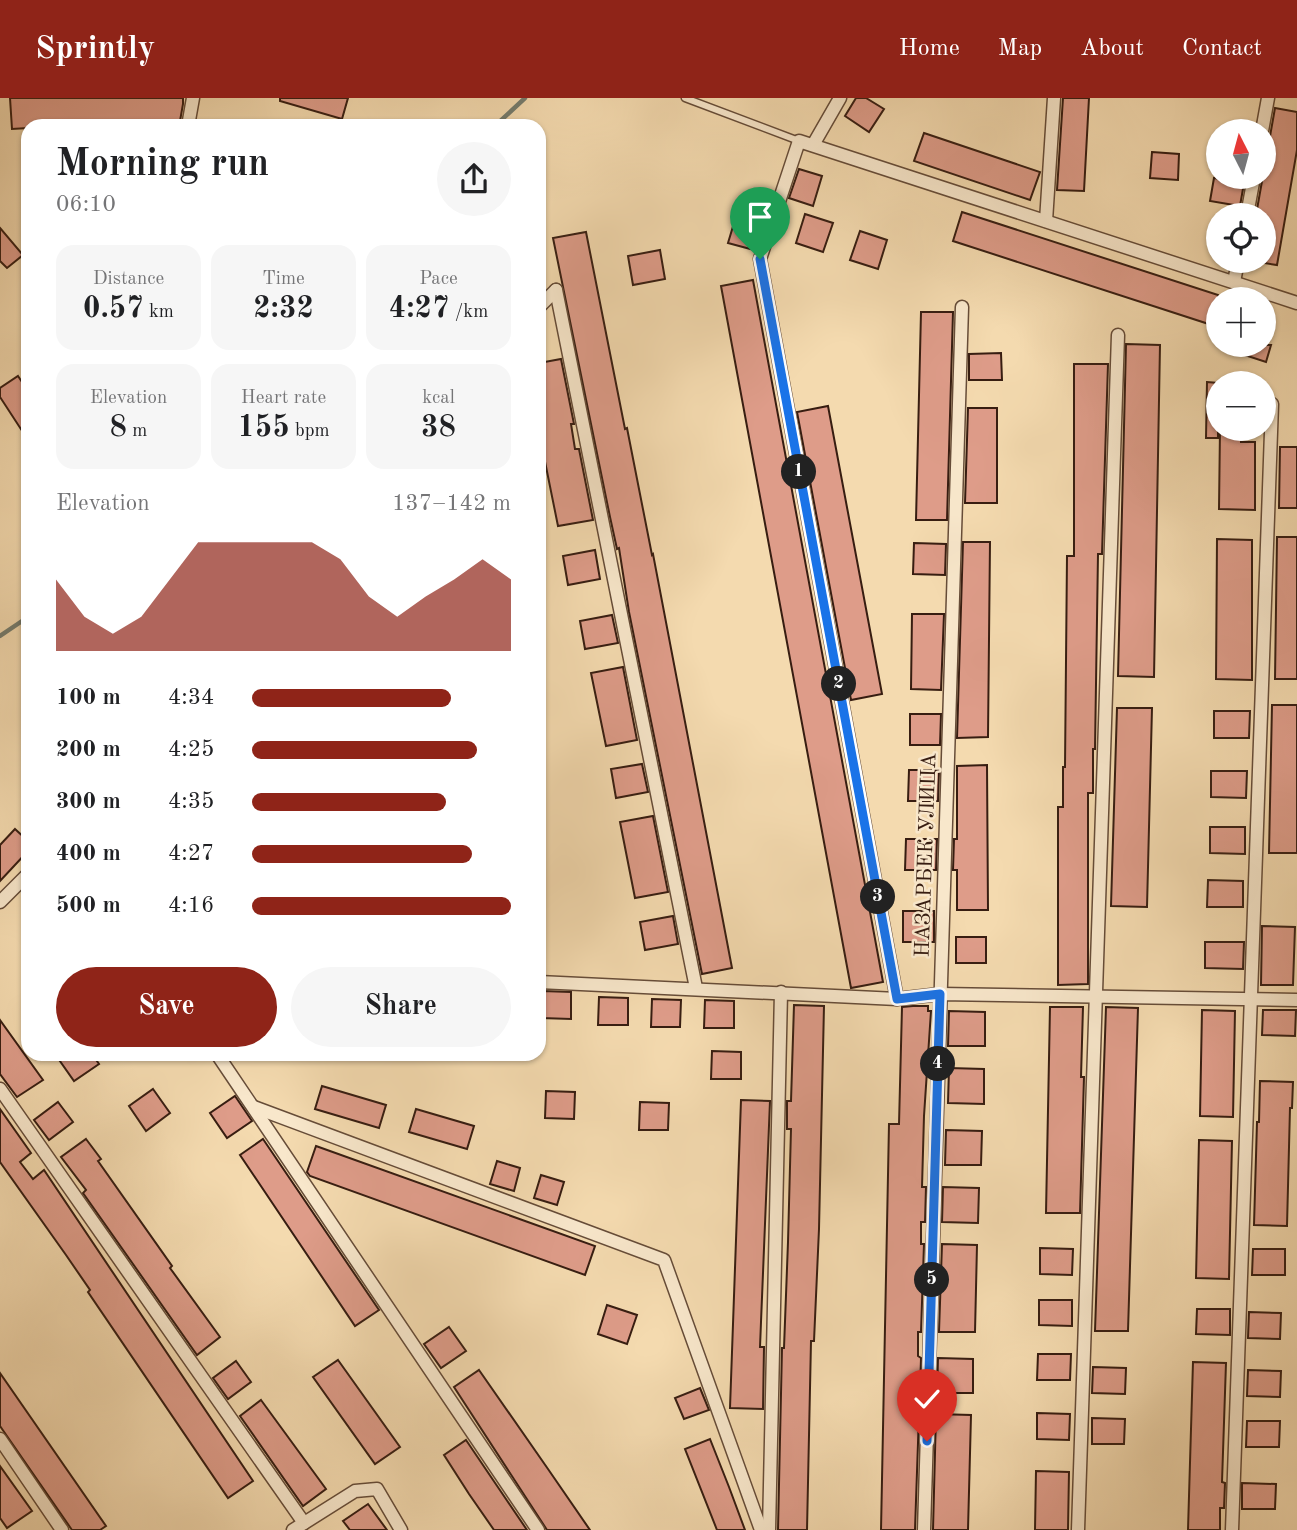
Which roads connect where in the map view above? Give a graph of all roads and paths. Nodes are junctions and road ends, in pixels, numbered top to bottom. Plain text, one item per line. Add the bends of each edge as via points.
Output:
1 (193, 98) edge
2 (685, 98) edge
3 (840, 98) edge
4 (1054, 98) edge
5 (1268, 98) edge
6 (189, 119) edge
7 (1264, 119) edge
8 (799, 141) junction
9 (813, 145) junction
10 (1046, 221) junction
11 (1236, 273) edge
12 (1234, 282) junction
13 (546, 300) edge
14 (1297, 303) edge
15 (962, 307) dead end
16 (1118, 335) dead end
17 (1271, 441) edge
18 (21, 881) edge
19 (0, 902) edge
20 (546, 982) edge
21 (696, 988) junction
22 (781, 992) junction
23 (940, 994) junction
24 (1097, 996) junction
25 (897, 999) junction
26 (1251, 1000) junction
27 (1297, 1000) edge
28 (222, 1061) edge
29 (0, 1089) edge
30 (254, 1107) junction
31 (0, 1438) edge
32 (299, 1527) edge
33 (62, 1530) edge
34 (401, 1530) edge
35 (538, 1530) edge
36 (761, 1530) edge
37 (769, 1530) edge
38 (925, 1530) edge
39 (1078, 1530) edge
40 (1231, 1530) edge

1 - 6 street
2 - 8 lane
3 - 9 street
4 - 10 street
5 - 7 street
8 - 9 street
8 - 25 street via 760,259
9 - 10 street
10 - 12 street
11 - 12 street
12 - 14 street
13 - 21 street via 556,290
15 - 23 street, НАЗАРБЕК УЛИЦА
16 - 24 street
17 - 26 street
18 - 19 street
20 - 21 street
21 - 22 street
22 - 25 street
22 - 37 street
23 - 24 street
23 - 25 street
23 - 38 street, НАЗАРБЕК УЛИЦА
24 - 26 street
24 - 39 street
26 - 27 street
26 - 40 street
28 - 30 street
29 - 32 street
30 - 35 street
30 - 36 street via 664,1260
31 - 33 street
32 - 34 street via 355,1491 377,1489

